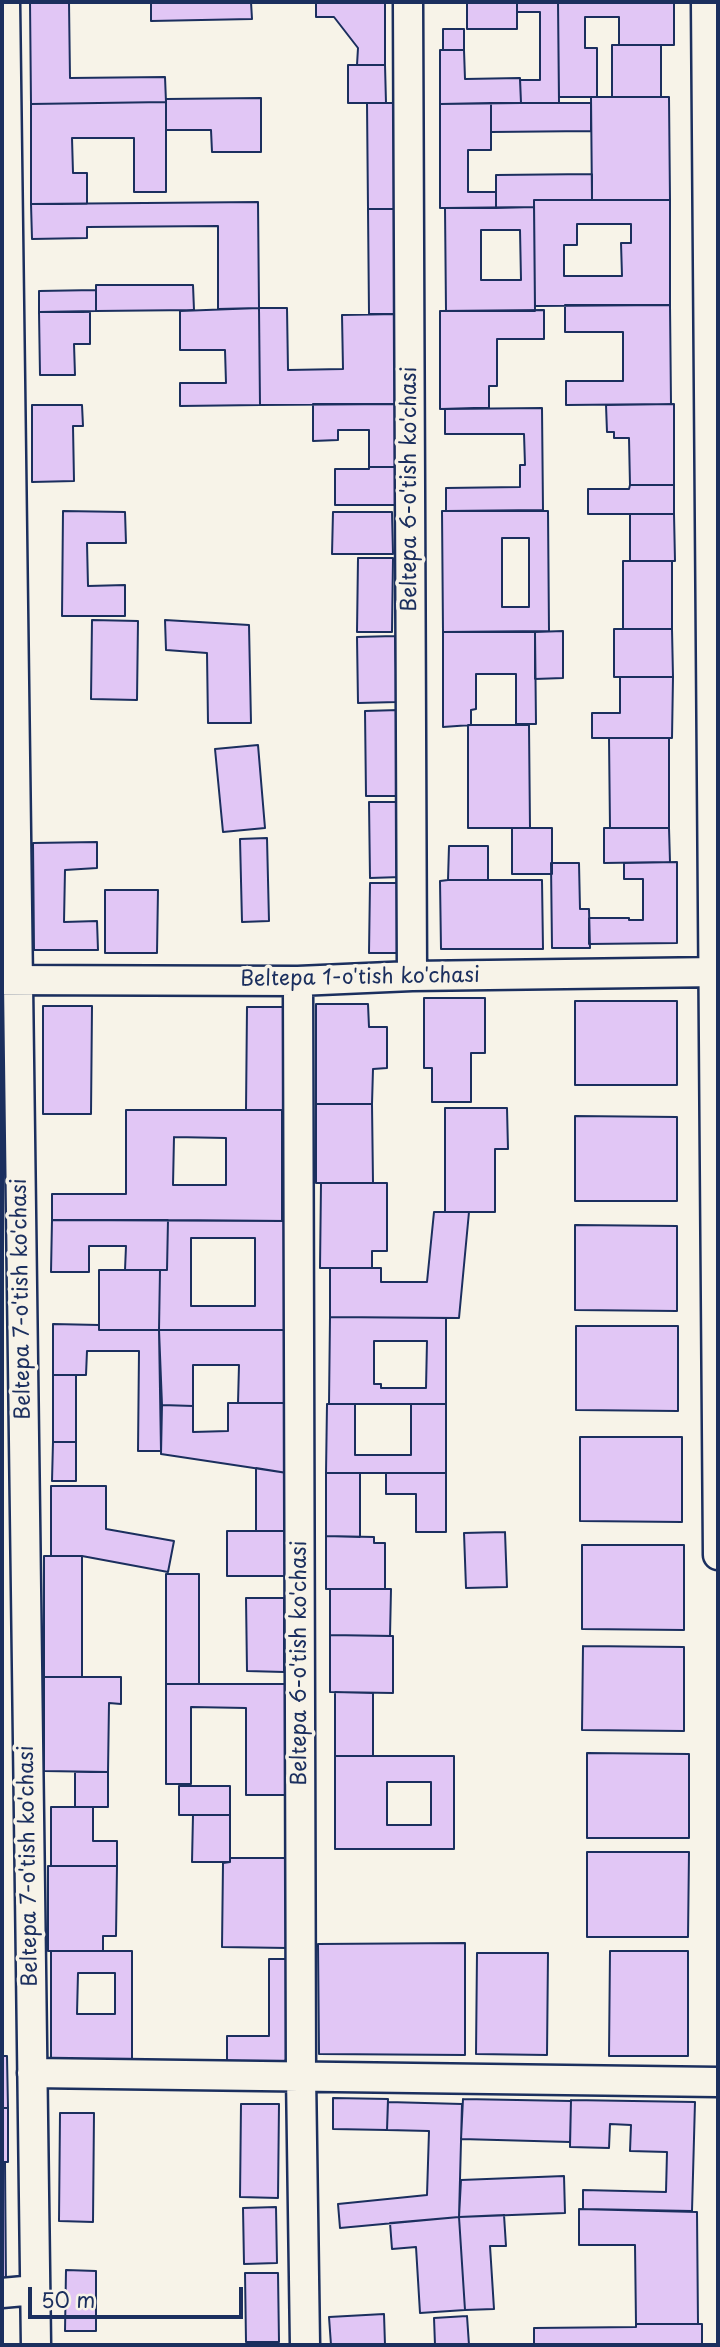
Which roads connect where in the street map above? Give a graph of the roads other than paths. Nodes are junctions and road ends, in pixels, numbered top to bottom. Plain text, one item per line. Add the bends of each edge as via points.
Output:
1 (5, 2) edge
2 (408, 2) edge
3 (706, 2) edge
4 (716, 972) edge
5 (412, 976) junction
6 (10, 980) edge
7 (298, 981) junction
8 (718, 1555) edge
9 (32, 2073) junction
10 (301, 2076) junction
11 (718, 2082) edge
12 (35, 2290) junction
13 (2, 2293) edge
14 (36, 2345) edge
15 (305, 2345) edge

1 - 6 street, Beltepa 7-o'tish ko'chasi
2 - 5 street, Beltepa 6-o'tish ko'chasi
3 - 4 street
4 - 5 street, Beltepa 1-o'tish ko'chasi
4 - 8 street
5 - 7 street, Beltepa 1-o'tish ko'chasi
6 - 7 street, Beltepa 1-o'tish ko'chasi
6 - 9 street, Beltepa 7-o'tish ko'chasi
7 - 10 street, Beltepa 6-o'tish ko'chasi
9 - 10 street
9 - 12 street, Beltepa 7-o'tish ko'chasi
10 - 11 street
10 - 15 street, Beltepa 6-o'tish ko'chasi
12 - 13 street
12 - 14 street, Beltepa 7-o'tish ko'chasi

